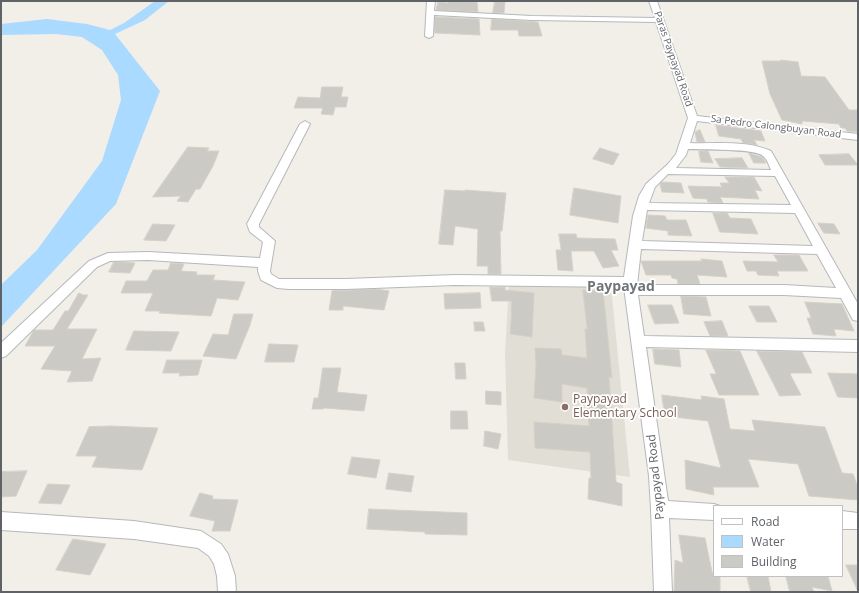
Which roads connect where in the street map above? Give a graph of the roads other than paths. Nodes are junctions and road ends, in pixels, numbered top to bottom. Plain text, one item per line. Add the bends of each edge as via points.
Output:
1 (431, 1) edge
2 (653, 1) edge
3 (430, 14) junction
4 (660, 20) junction
5 (429, 36) dead end
6 (693, 118) junction
7 (305, 124) dead end
8 (858, 137) edge
9 (685, 146) junction
10 (666, 171) junction
11 (778, 172) junction
12 (642, 206) junction
13 (799, 209) junction
14 (636, 245) junction
15 (821, 250) junction
16 (266, 263) junction
17 (630, 286) junction
18 (845, 293) junction
19 (858, 316) edge
20 (638, 341) junction
21 (858, 346) edge
22 (1, 352) edge
23 (660, 509) junction
24 (713, 512) edge
25 (1, 521) edge
26 (227, 592) edge
27 (662, 592) edge

1 - 3 street
2 - 4 street, Paras Paypayad Road
3 - 4 street
3 - 5 street
4 - 6 street, Paras Paypayad Road
6 - 8 street, Sa Pedro Calongbuyan Road
6 - 9 street, Paypayad Road
7 - 16 street via 253,224 254,229 270,242
9 - 10 street, Paypayad Road via 678,160
9 - 11 street via 759,150 769,155
10 - 11 street
10 - 12 street, Paypayad Road via 650,186
11 - 13 street
12 - 13 street
12 - 14 street, Paypayad Road
13 - 15 street
14 - 15 street
14 - 17 street, Paypayad Road
15 - 18 street
16 - 17 street via 265,278 288,284 455,280
16 - 22 street via 148,256 108,257 93,264
17 - 18 street
17 - 20 street, Paypayad Road
18 - 19 street
20 - 21 street
20 - 23 street, Paypayad Road
23 - 24 street
23 - 27 street, Paypayad Road
25 - 26 street via 134,530 201,540 215,550 222,560

